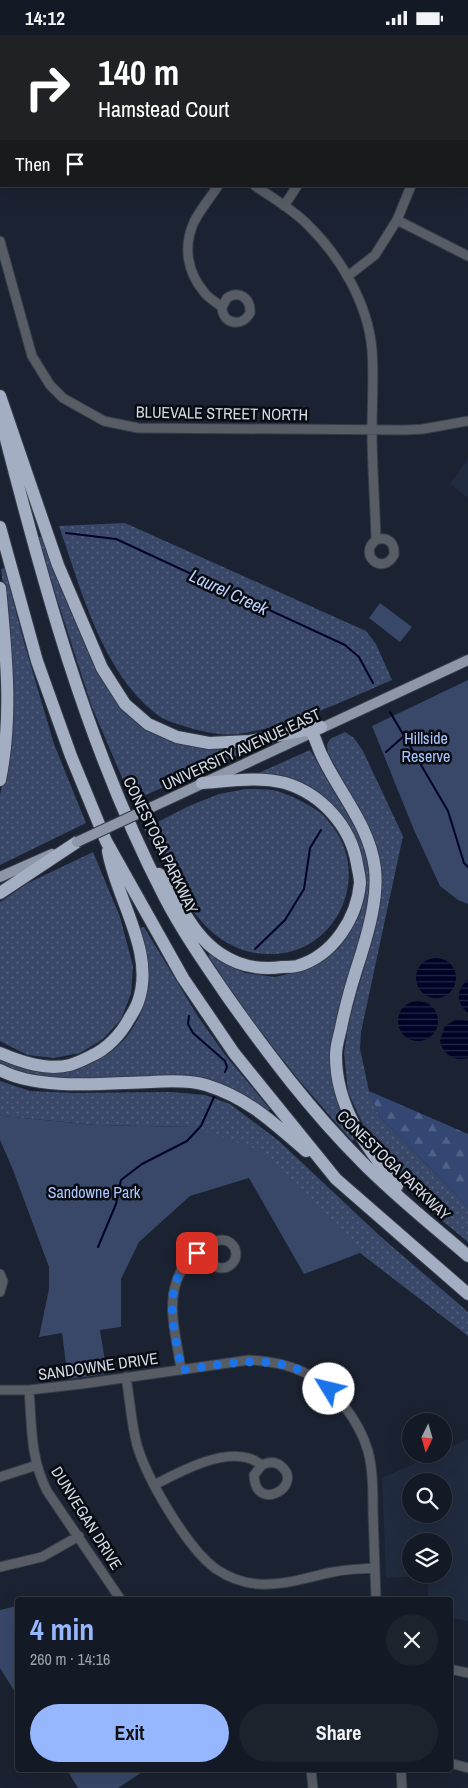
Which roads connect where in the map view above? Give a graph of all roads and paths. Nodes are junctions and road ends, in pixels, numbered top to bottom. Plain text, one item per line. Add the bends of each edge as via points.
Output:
1 (217, 187) edge
2 (256, 187) edge
3 (296, 187) edge
4 (411, 187) edge
5 (284, 206) junction
6 (398, 220) junction
7 (0, 241) edge
8 (468, 256) edge
9 (348, 276) junction
10 (222, 307) dead end
11 (0, 395) edge
12 (0, 416) edge
13 (468, 421) edge
14 (372, 430) junction
15 (0, 527) edge
16 (376, 540) dead end
17 (0, 588) edge
18 (468, 660) edge
19 (317, 730) junction
20 (0, 780) edge
21 (202, 783) junction
22 (106, 841) junction
23 (77, 843) junction
24 (143, 853) junction
25 (0, 877) edge
26 (0, 893) edge
27 (0, 1053) edge
28 (0, 1070) edge
29 (336, 1179) junction
30 (420, 1215) junction
31 (208, 1252) dead end
32 (468, 1256) edge
33 (0, 1274) edge
34 (0, 1292) edge
35 (468, 1294) edge
36 (181, 1370) junction
37 (126, 1377) junction
38 (0, 1390) edge
39 (29, 1390) junction
40 (37, 1465) junction
41 (262, 1465) dead end
42 (0, 1477) edge
43 (154, 1485) junction
44 (79, 1536) junction
45 (0, 1567) edge
46 (375, 1568) junction
47 (119, 1597) edge
48 (376, 1597) edge
49 (453, 1670) edge
50 (468, 1673) edge
51 (453, 1764) edge
52 (468, 1768) edge
53 (311, 1772) edge
54 (401, 1772) edge
55 (313, 1788) edge
56 (402, 1788) edge

1 - 10 street via 195,221 189,237 188,258 192,275 204,293
2 - 5 street
3 - 5 street
4 - 6 street
5 - 9 street via 306,223 330,249
6 - 8 street
6 - 9 street via 375,255
7 - 14 street, BLUEVALE STREET NORTH via 39,371 63,398 104,421 138,428
9 - 14 street via 370,334
11 - 19 highway via 58,565 102,668 125,704 148,724 177,737 209,743 250,741
12 - 24 highway, CONESTOGA PARKWAY via 34,550 69,664 104,764
13 - 14 street, BLUEVALE STREET NORTH via 423,429
14 - 16 street
15 - 22 highway via 37,661 70,756
17 - 20 highway via 8,676 6,751
18 - 19 main road, UNIVERSITY AVENUE EAST
19 - 21 main road, UNIVERSITY AVENUE EAST
19 - 30 highway via 322,755 368,839 375,869 374,897 366,939 350,987 336,1053 338,1084 365,1146
21 - 23 main road, UNIVERSITY AVENUE EAST, bridge
21 - 24 highway via 255,780 285,783 317,798 341,823 355,851 360,881 347,925 336,940 318,956 298,966 269,969 243,965 220,954 203,939
22 - 27 highway via 111,868 128,909 141,956 138,1002 126,1026 102,1051 70,1065 49,1067
22 - 29 highway via 183,978 234,1053
23 - 25 main road, UNIVERSITY AVENUE EAST
23 - 26 highway
24 - 30 highway, CONESTOGA PARKWAY via 200,958 248,1025 313,1109 362,1162
28 - 29 highway via 10,1076 49,1083 166,1081 205,1084 240,1098 267,1117
29 - 35 highway
30 - 32 highway, CONESTOGA PARKWAY
31 - 36 street via 197,1253 186,1262 176,1279 172,1311
33 - 34 street via 3,1281
36 - 37 street, SANDOWNE DRIVE
36 - 46 street, SANDOWNE DRIVE via 268,1361 306,1373 322,1382 337,1397 356,1421 368,1451
37 - 39 street, SANDOWNE DRIVE
37 - 43 street via 138,1445
38 - 39 street, SANDOWNE DRIVE
39 - 40 street, DUNVEGAN DRIVE
40 - 42 street
40 - 44 street, DUNVEGAN DRIVE via 48,1491
41 - 43 street via 249,1458 233,1456 206,1461
43 - 46 street via 200,1555 230,1577 245,1582 273,1584 336,1571
44 - 45 street via 42,1557
44 - 47 street, DUNVEGAN DRIVE
46 - 48 street, SANDOWNE DRIVE
49 - 50 street
51 - 52 street
53 - 55 street
54 - 56 street

